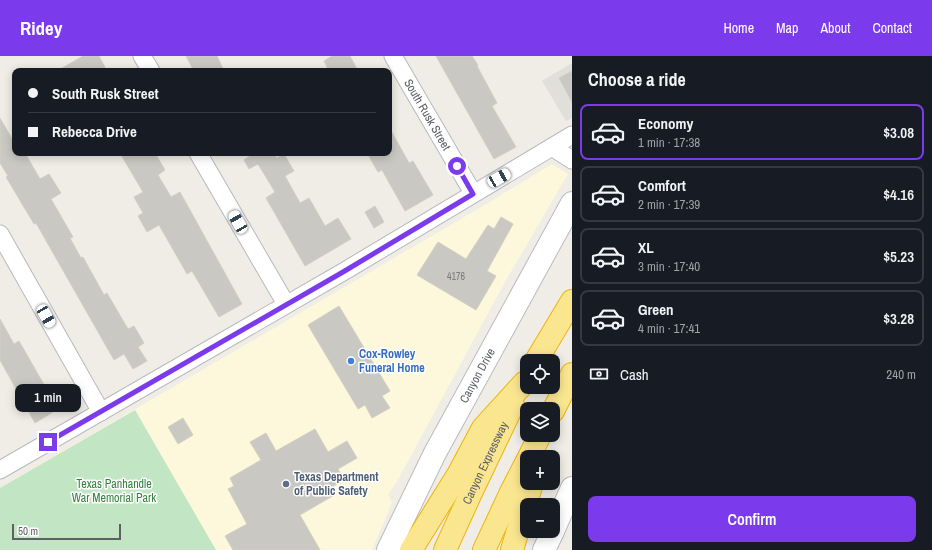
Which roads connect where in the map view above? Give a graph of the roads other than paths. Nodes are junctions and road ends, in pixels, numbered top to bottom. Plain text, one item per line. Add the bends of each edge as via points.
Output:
1 (142, 56) edge
2 (394, 56) edge
3 (149, 68) edge
4 (572, 135) edge
5 (552, 147) junction
6 (200, 156) edge
7 (572, 160) edge
8 (473, 194) junction
9 (572, 203) edge
10 (0, 234) edge
11 (572, 301) edge
12 (286, 304) junction
13 (540, 354) edge
14 (568, 383) edge
15 (520, 386) edge
16 (520, 390) edge
17 (558, 402) edge
18 (560, 403) edge
19 (101, 412) junction
20 (0, 470) edge
21 (520, 475) edge
22 (572, 488) edge
23 (530, 490) edge
24 (560, 515) edge
25 (550, 538) edge
26 (388, 550) edge
27 (411, 550) edge
28 (445, 550) edge
29 (484, 550) edge
30 (512, 550) edge
31 (544, 550) edge

1 - 3 street
2 - 8 street, South Rusk Street
4 - 5 street
5 - 7 street
5 - 8 street
6 - 12 street
8 - 12 street
9 - 26 main road, Canyon Drive via 435,453
10 - 19 street
11 - 13 highway
12 - 19 street
14 - 17 highway
14 - 18 highway
15 - 27 highway via 483,428 459,473
16 - 28 highway, Canyon Expressway
19 - 20 street
21 - 29 highway
22 - 24 main road
23 - 30 highway
25 - 31 main road

